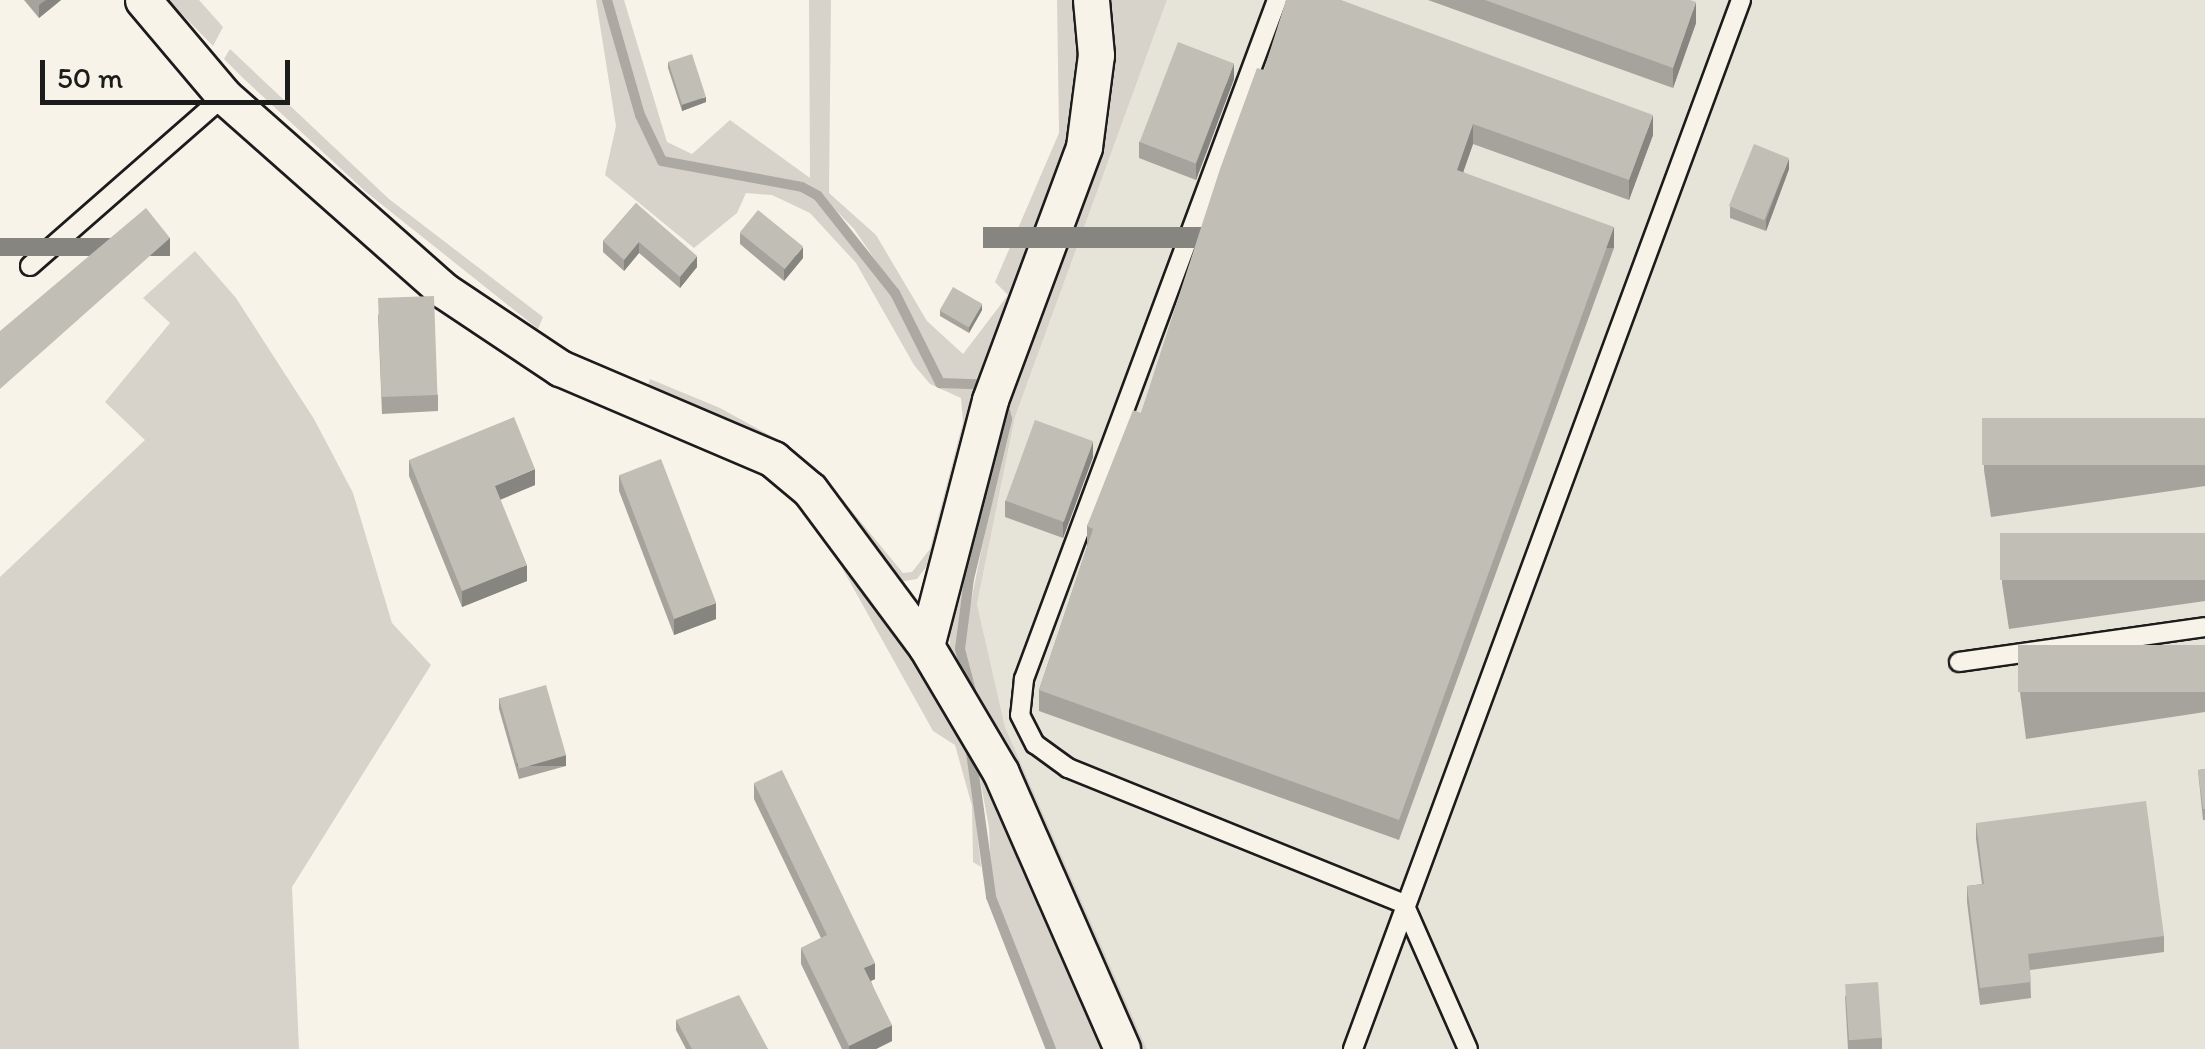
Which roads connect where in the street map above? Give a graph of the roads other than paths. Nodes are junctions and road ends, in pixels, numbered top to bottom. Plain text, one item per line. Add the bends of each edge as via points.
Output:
1 (143, 0) edge
2 (1091, 0) edge
3 (1277, 0) edge
4 (1741, 0) edge
5 (224, 96) junction
6 (30, 266) dead end
7 (2205, 627) edge
8 (926, 646) junction
9 (1959, 662) dead end
10 (1404, 904) junction
11 (1122, 1049) edge
12 (1353, 1049) edge
13 (1468, 1049) edge

1 - 5 street
2 - 8 street via 1096,54 1084,148 990,400
3 - 10 lane via 1024,679 1020,716 1034,744 1068,768
4 - 10 lane
5 - 6 lane
5 - 8 street via 443,290 560,368 772,459 810,490
7 - 9 lane
8 - 11 street via 1000,774
10 - 12 lane
10 - 13 lane

